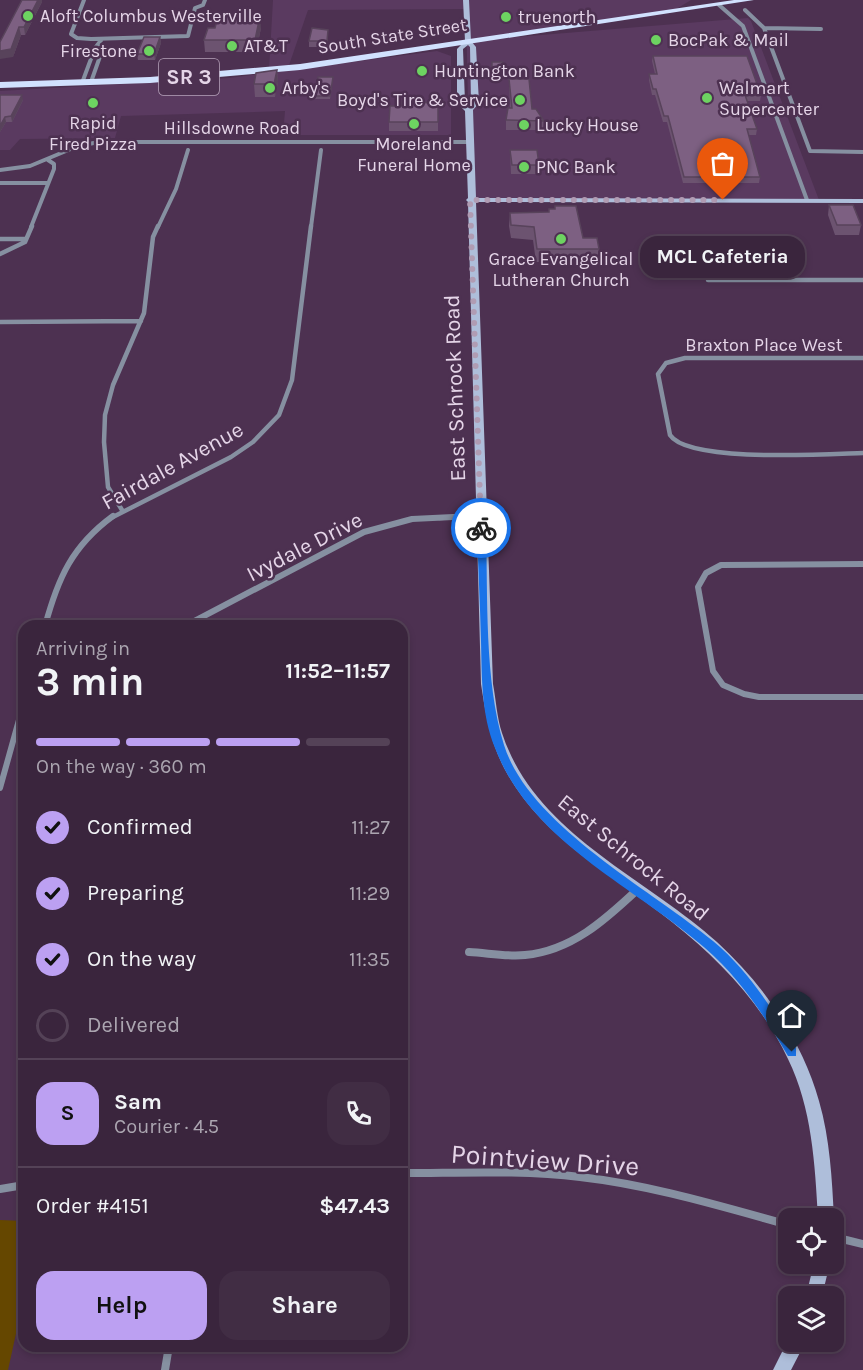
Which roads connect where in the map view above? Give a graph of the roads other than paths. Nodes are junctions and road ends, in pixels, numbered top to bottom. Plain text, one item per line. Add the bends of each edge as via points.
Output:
1 (84, 0) edge
2 (466, 0) edge
3 (731, 0) edge
4 (750, 0) edge
5 (205, 2) edge
6 (714, 2) edge
7 (744, 10) dead end
8 (764, 27) junction
9 (821, 29) dead end
10 (468, 38) junction
11 (102, 39) junction
12 (99, 44) junction
13 (287, 65) junction
14 (173, 72) junction
15 (0, 77) edge
16 (87, 79) junction
17 (127, 81) junction
18 (0, 85) edge
19 (469, 110) junction
20 (470, 142) junction
21 (188, 150) dead end
22 (321, 150) dead end
23 (863, 152) edge
24 (48, 160) junction
25 (0, 170) edge
26 (0, 183) edge
27 (48, 183) junction
28 (470, 200) junction
29 (807, 200) junction
30 (863, 201) edge
31 (0, 239) edge
32 (26, 239) junction
33 (0, 254) edge
34 (708, 280) dead end
35 (863, 280) edge
36 (141, 321) junction
37 (0, 322) edge
38 (863, 358) edge
39 (863, 453) edge
40 (122, 510) junction
41 (481, 516) junction
42 (863, 564) edge
43 (199, 619) edge
44 (47, 620) edge
45 (863, 697) edge
46 (18, 724) edge
47 (0, 788) edge
48 (637, 890) junction
49 (469, 952) dead end
50 (408, 1173) edge
51 (18, 1186) edge
52 (0, 1189) edge
53 (826, 1208) edge
54 (778, 1222) edge
55 (844, 1239) edge
56 (863, 1244) edge
57 (167, 1352) edge
58 (791, 1352) edge
59 (165, 1370) edge
60 (782, 1370) edge

1 - 11 street via 71,34
2 - 10 street
3 - 6 main road
4 - 6 main road
5 - 11 street via 195,8 188,36
6 - 10 main road via 570,20
6 - 10 main road, South State Street / SR 3 via 636,17
6 - 29 street via 743,26
7 - 8 street
8 - 9 street
8 - 23 street via 810,152
10 - 13 main road, South State Street / SR 3
10 - 13 main road, South State Street / SR 3
10 - 19 street, East Schrock Road via 473,47 475,103
10 - 19 street, East Schrock Road via 460,49 461,103
11 - 12 street
12 - 16 street
12 - 16 street via 103,48
13 - 14 main road, South State Street / SR 3
13 - 17 main road, South State Street / SR 3
14 - 16 main road, South State Street / SR 3
14 - 17 main road via 134,76
15 - 16 main road, South State Street / SR 3
16 - 17 main road, South State Street / SR 3
16 - 18 main road, South State Street / SR 3
19 - 20 street, East Schrock Road
20 - 24 street, Hillsdowne Road via 112,141 78,147
20 - 28 street, East Schrock Road
21 - 36 street via 176,189 153,237
22 - 40 street, Fairdale Avenue via 292,380 279,416 243,450
24 - 25 street, Hillsdowne Road
24 - 27 street via 54,164
26 - 27 street
27 - 32 street
28 - 29 street
28 - 41 street, East Schrock Road
29 - 30 street
31 - 32 street
32 - 33 street via 15,249
34 - 35 street
36 - 37 street
36 - 40 street via 113,385 105,416 108,487
38 - 39 street, Braxton Place West via 685,358 666,363 658,374 669,434 681,445 707,452
40 - 44 street, Fairdale Avenue via 97,528 65,566
41 - 43 street, Ivydale Drive via 412,519 364,532
41 - 48 street, East Schrock Road via 488,702 508,768 543,816
42 - 45 street via 734,564 710,569 700,577 698,587 713,670 732,691 760,697
46 - 47 street
48 - 49 street via 586,933 554,948 525,955
48 - 53 street, East Schrock Road via 710,945 740,976 784,1036 814,1107 823,1146
50 - 54 street, Pointview Drive via 507,1173 602,1180 684,1196
51 - 52 street
55 - 56 street
57 - 59 street
58 - 60 street

